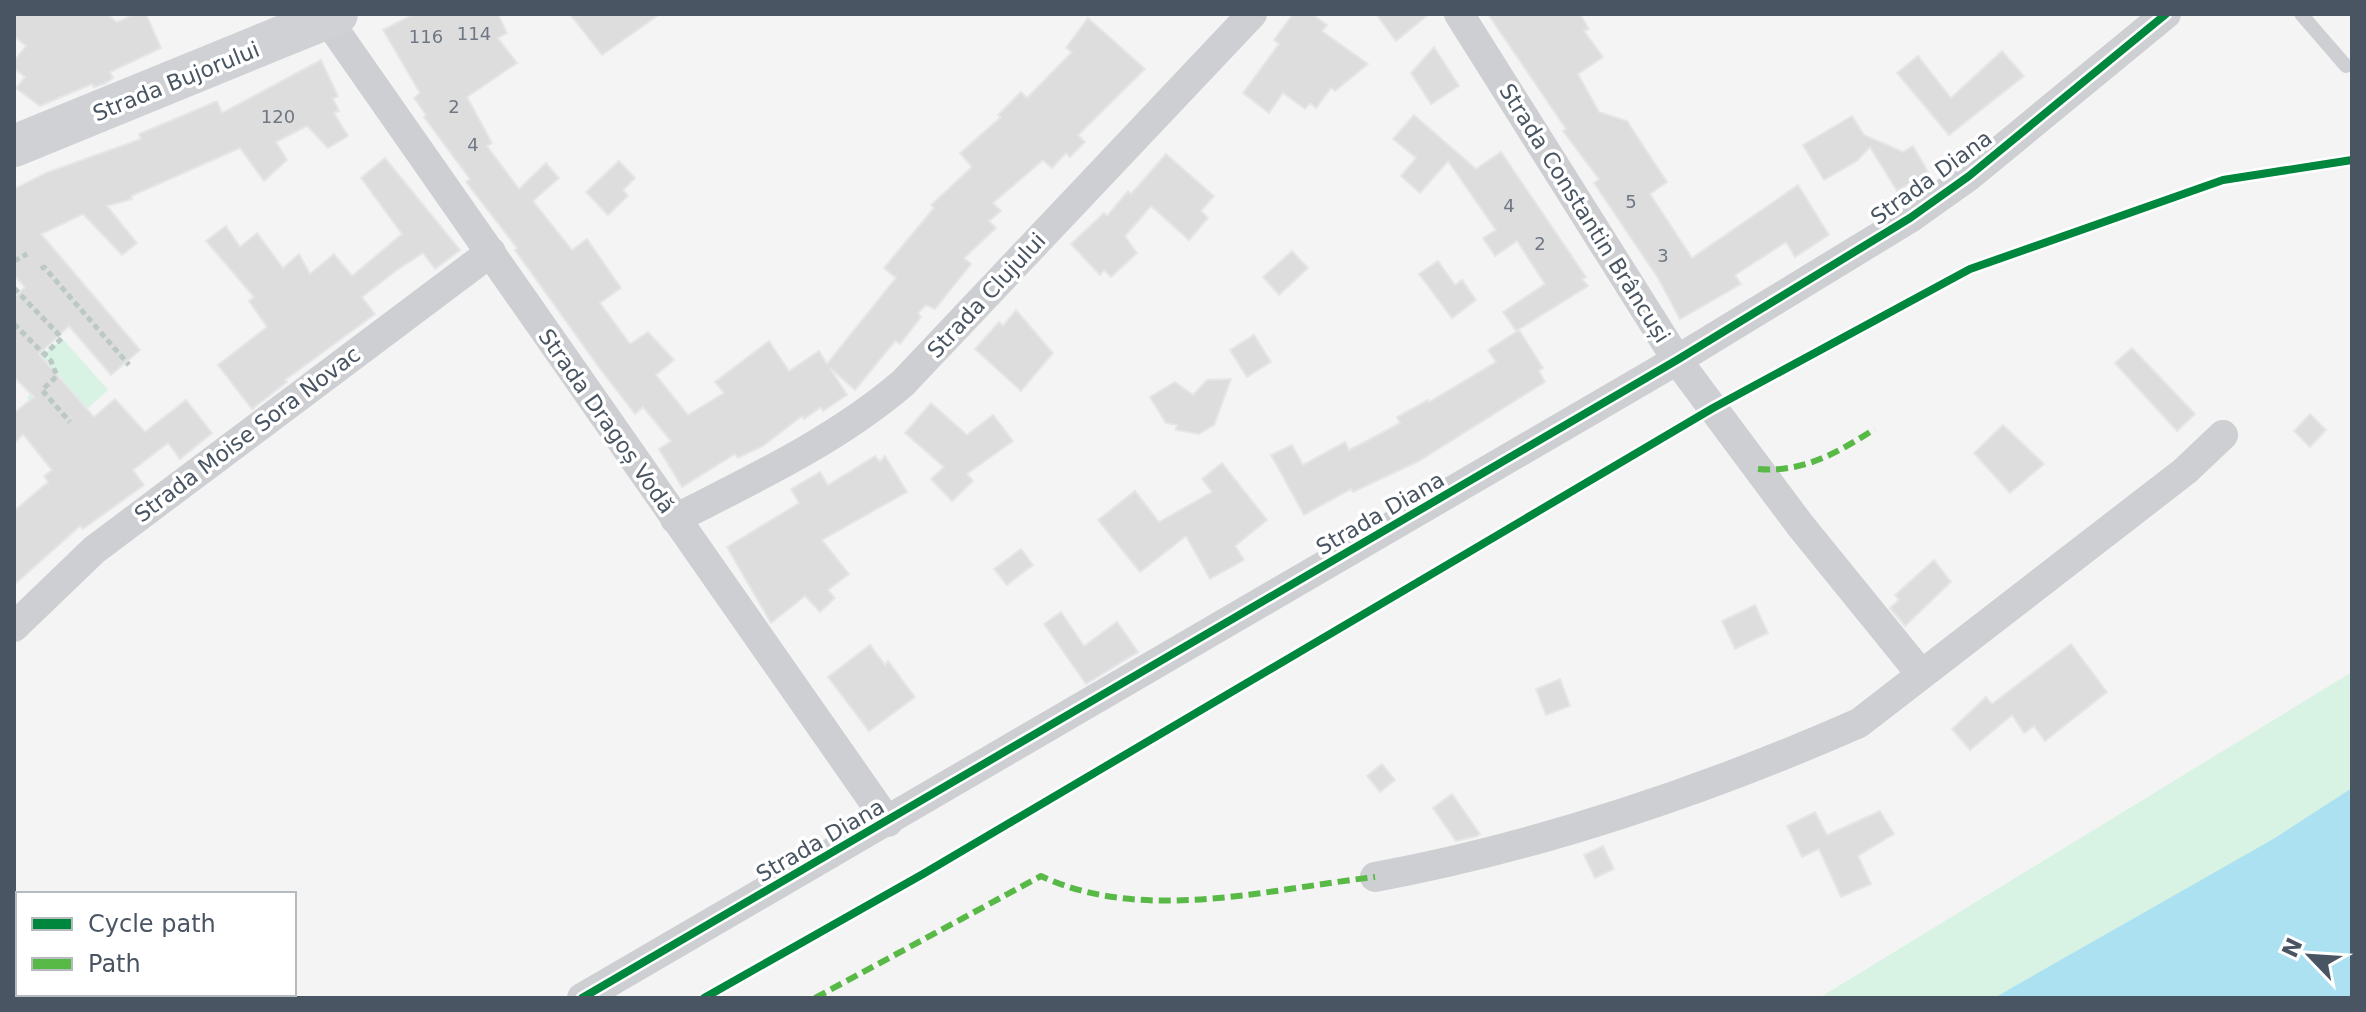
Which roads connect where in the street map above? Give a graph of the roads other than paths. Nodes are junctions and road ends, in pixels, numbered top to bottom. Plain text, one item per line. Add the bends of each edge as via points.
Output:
1 (1252, 14) edge
2 (1459, 14) edge
3 (2166, 14) edge
4 (2301, 14) edge
5 (332, 16) edge
6 (2346, 66) dead end
7 (14, 146) edge
8 (491, 252) junction
9 (1677, 360) junction
10 (2223, 435) dead end
11 (675, 519) junction
12 (14, 627) edge
13 (1921, 674) junction
14 (888, 822) junction
15 (1375, 877) dead end
16 (582, 998) edge

1 - 11 street, Strada Clujului via 903,383 867,414 798,456
2 - 9 street, Strada Constantin Brâncuși
3 - 9 street, Strada Diana via 1910,218
4 - 6 lane
5 - 7 street, Strada Bujorului
5 - 8 street, Strada Dragoș Vodă
8 - 11 street, Strada Dragoș Vodă
8 - 12 street, Strada Moise Sora Novac via 94,550
9 - 13 street, Strada Constantin Brâncuși via 1800,525
9 - 14 street, Strada Diana
10 - 13 street via 2185,471
11 - 14 street, Strada Dragoș Vodă
13 - 15 street via 1859,723 1803,747 1491,853
14 - 16 street, Strada Diana

